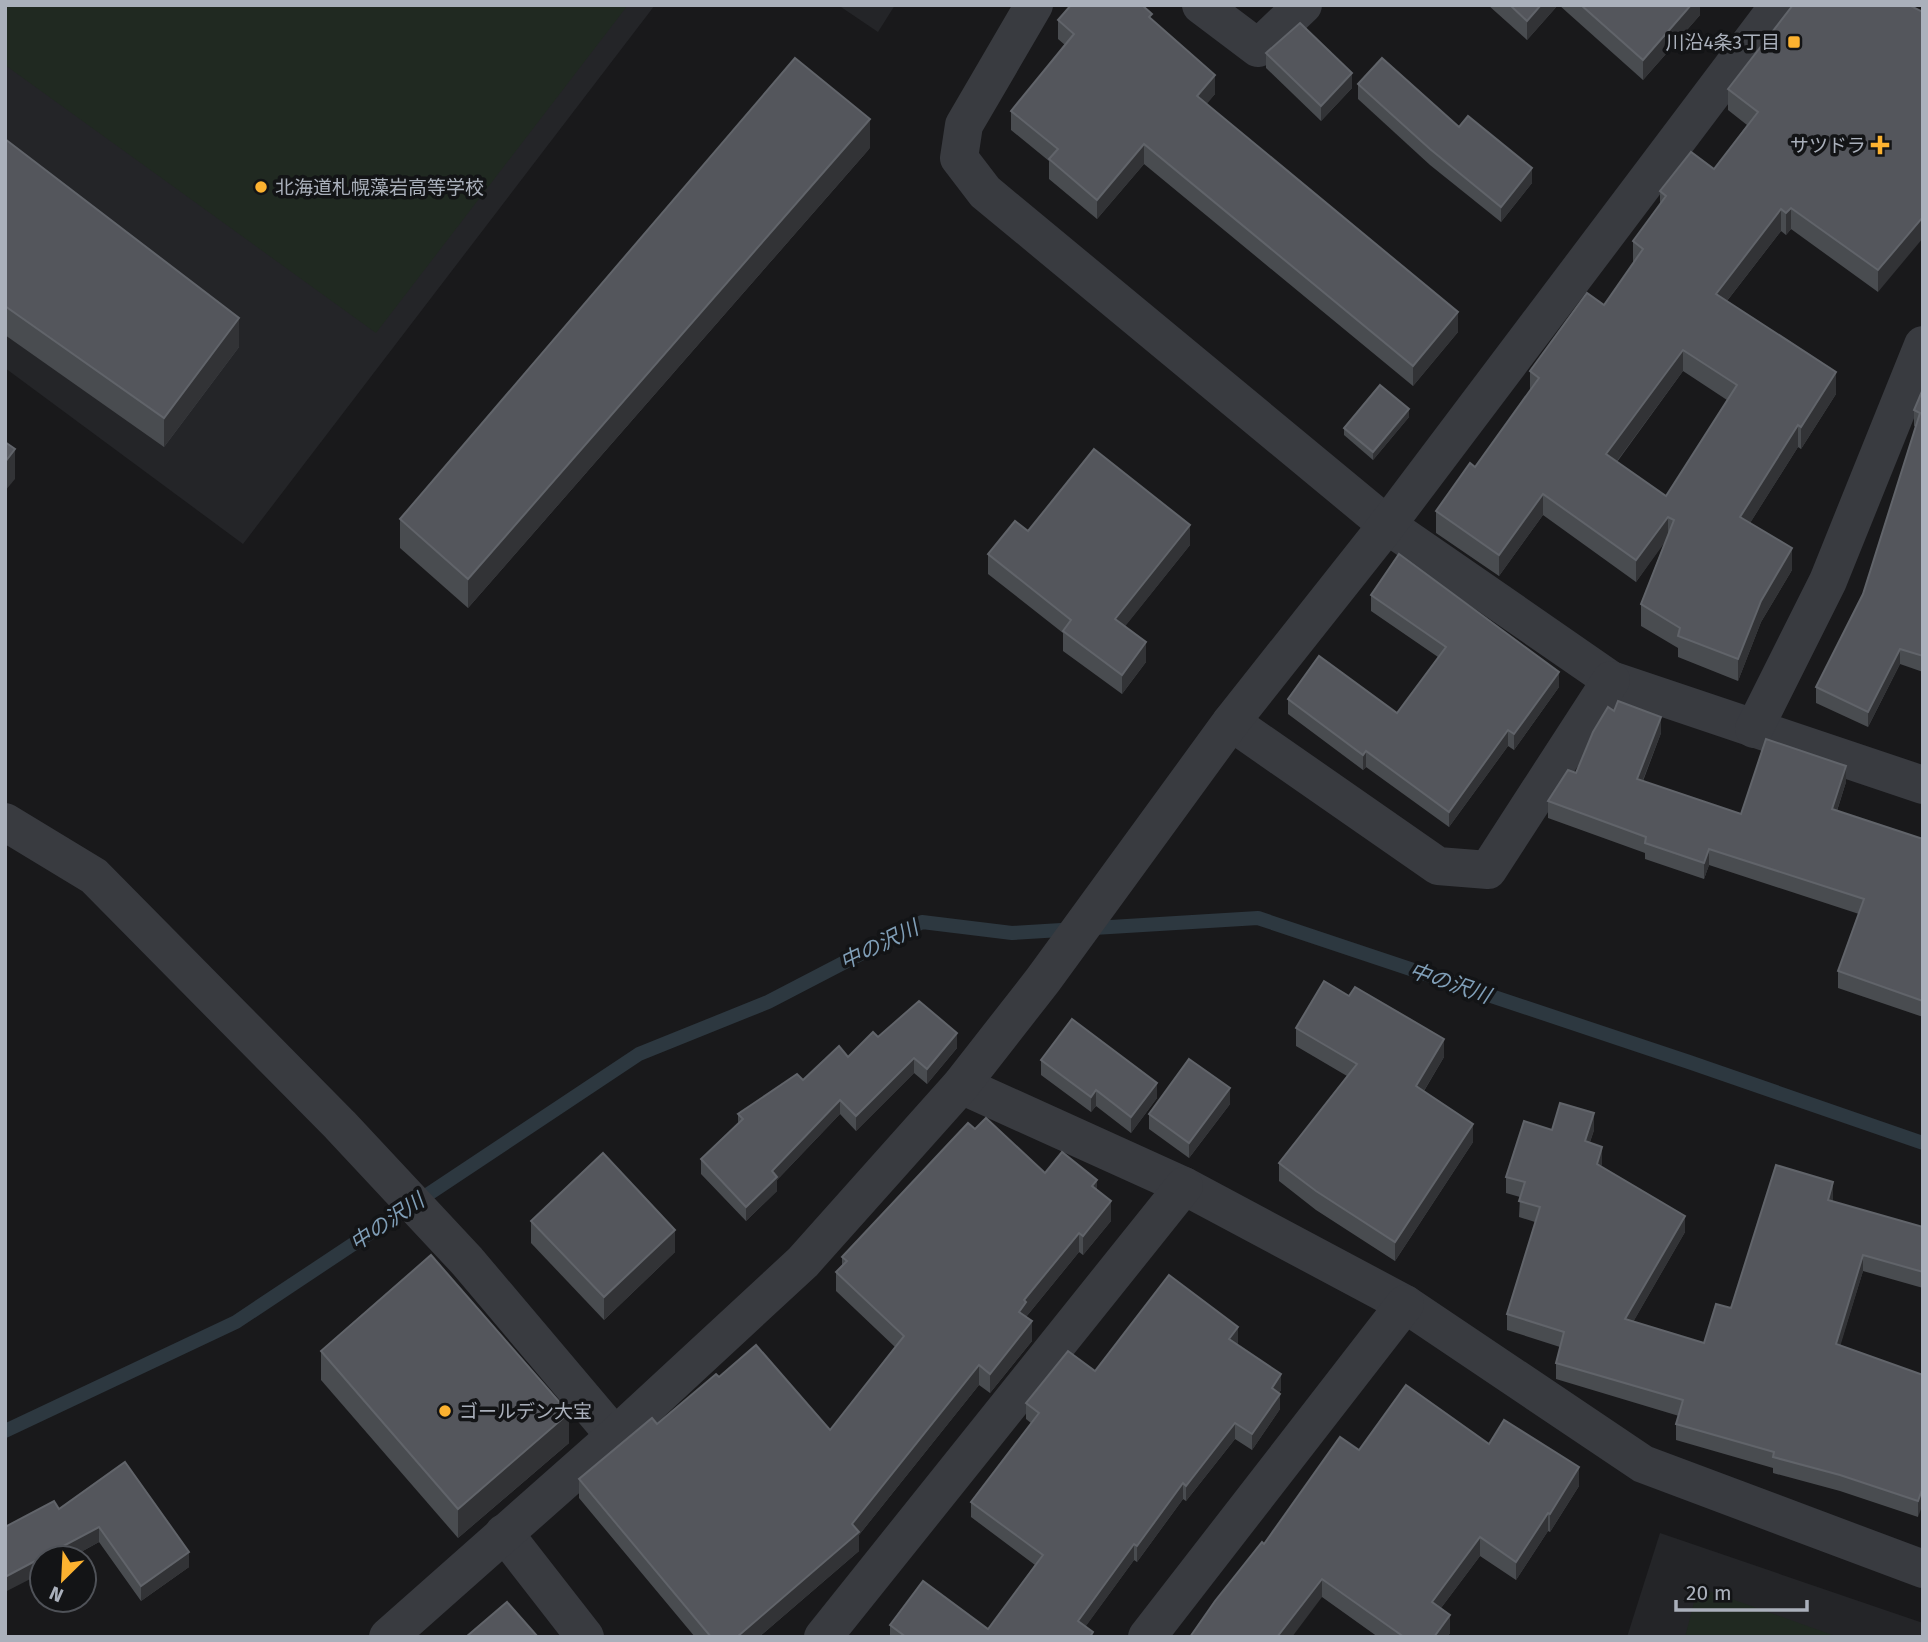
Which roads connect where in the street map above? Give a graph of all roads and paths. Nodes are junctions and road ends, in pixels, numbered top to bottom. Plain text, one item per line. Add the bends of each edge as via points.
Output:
1 (1034, 5) edge
2 (1201, 5) edge
3 (1303, 5) edge
4 (1779, 5) edge
5 (1923, 345) edge
6 (1387, 525) junction
7 (1611, 680) junction
8 (1231, 722) junction
9 (1754, 729) junction
10 (1923, 785) edge
11 (5, 822) edge
12 (961, 1085) junction
13 (1184, 1186) junction
14 (1405, 1304) junction
15 (615, 1436) junction
16 (504, 1533) junction
17 (1923, 1569) edge
18 (388, 1637) edge
19 (585, 1637) edge
20 (823, 1637) edge
21 (1147, 1637) edge

1 - 6 street via 964,125 959,158 985,192
2 - 3 street via 1258,48
4 - 6 street
5 - 9 street via 1828,581
6 - 7 street
6 - 8 street
7 - 8 street via 1488,870 1438,866
7 - 9 street
8 - 12 street
9 - 10 street
11 - 15 street via 94,876 467,1261
12 - 13 street
12 - 15 street via 803,1262
13 - 14 street
13 - 20 street
14 - 17 street via 1643,1464
14 - 21 street
15 - 16 street
16 - 18 street
16 - 19 street

